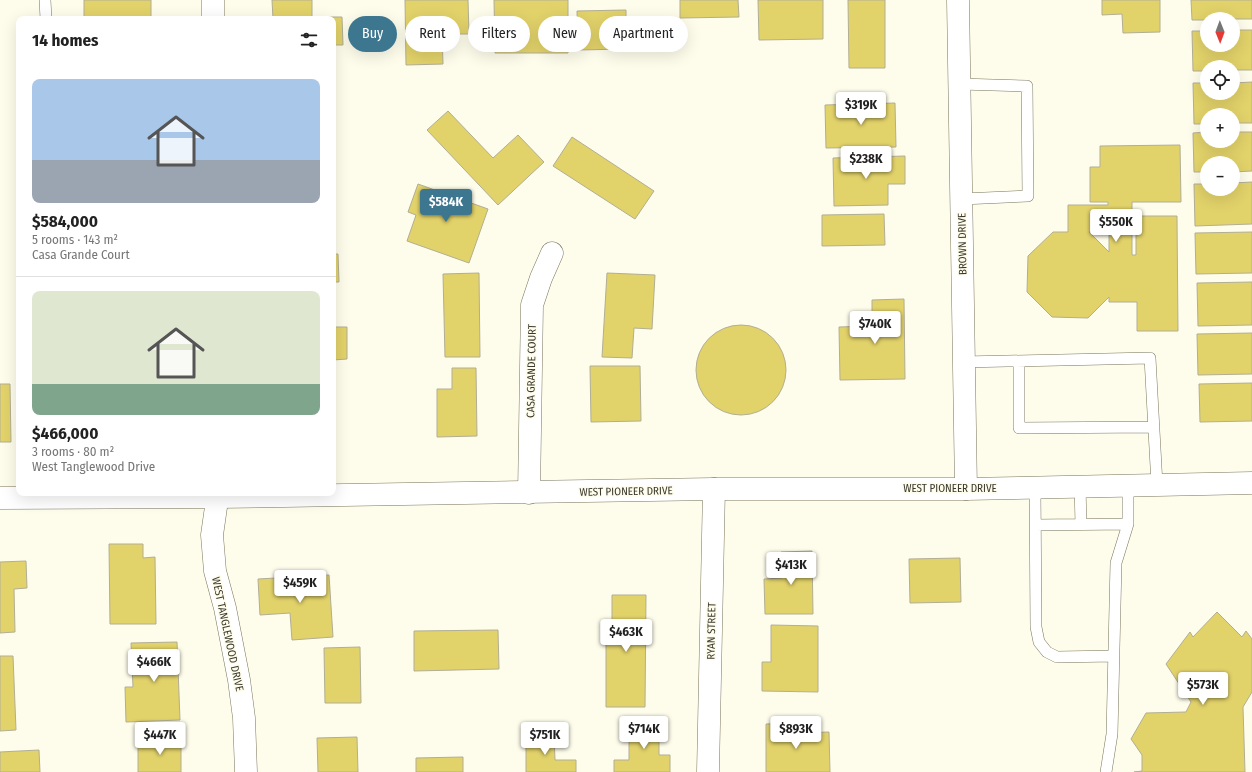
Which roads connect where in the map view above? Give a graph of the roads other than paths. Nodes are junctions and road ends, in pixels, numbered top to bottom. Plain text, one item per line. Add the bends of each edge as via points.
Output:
1 (45, 0) edge
2 (213, 0) edge
3 (958, 0) edge
4 (46, 16) edge
5 (213, 16) edge
6 (960, 84) junction
7 (962, 199) junction
8 (552, 253) dead end
9 (1019, 361) junction
10 (964, 362) junction
11 (1154, 427) junction
12 (1252, 483) edge
13 (1128, 485) junction
14 (1157, 485) junction
15 (1080, 486) junction
16 (1035, 487) junction
17 (966, 489) junction
18 (714, 490) junction
19 (529, 493) junction
20 (336, 494) edge
21 (48, 496) edge
22 (218, 496) edge
23 (0, 498) edge
24 (1081, 524) junction
25 (1128, 524) junction
26 (1035, 525) junction
27 (1114, 656) junction
28 (246, 772) edge
29 (708, 772) edge
30 (1106, 772) edge

1 - 4 lane
2 - 5 street
3 - 6 street, BROWN DRIVE
6 - 7 street, BROWN DRIVE
6 - 7 lane via 1027,86 1028,196
7 - 10 street, BROWN DRIVE
8 - 19 street, CASA GRANDE COURT via 532,305
9 - 10 lane
9 - 11 lane via 1150,358
9 - 11 lane via 1019,428
10 - 17 street, BROWN DRIVE
11 - 14 lane
12 - 14 street, WEST PIONEER DRIVE
13 - 14 street, WEST PIONEER DRIVE
13 - 15 street, WEST PIONEER DRIVE
13 - 25 lane
15 - 16 street, WEST PIONEER DRIVE
15 - 24 lane
16 - 17 street, WEST PIONEER DRIVE
16 - 26 lane
17 - 18 street, WEST PIONEER DRIVE
18 - 19 street, WEST PIONEER DRIVE
18 - 29 street, RYAN STREET
19 - 20 street, WEST PIONEER DRIVE
21 - 23 street, WEST PIONEER DRIVE
22 - 28 street, WEST TANGLEWOOD DRIVE via 212,535 214,572 225,608 240,680
24 - 25 lane
24 - 26 lane
25 - 27 lane via 1116,563
26 - 27 lane via 1036,626 1039,642 1047,652 1057,657
27 - 30 lane via 1112,734

